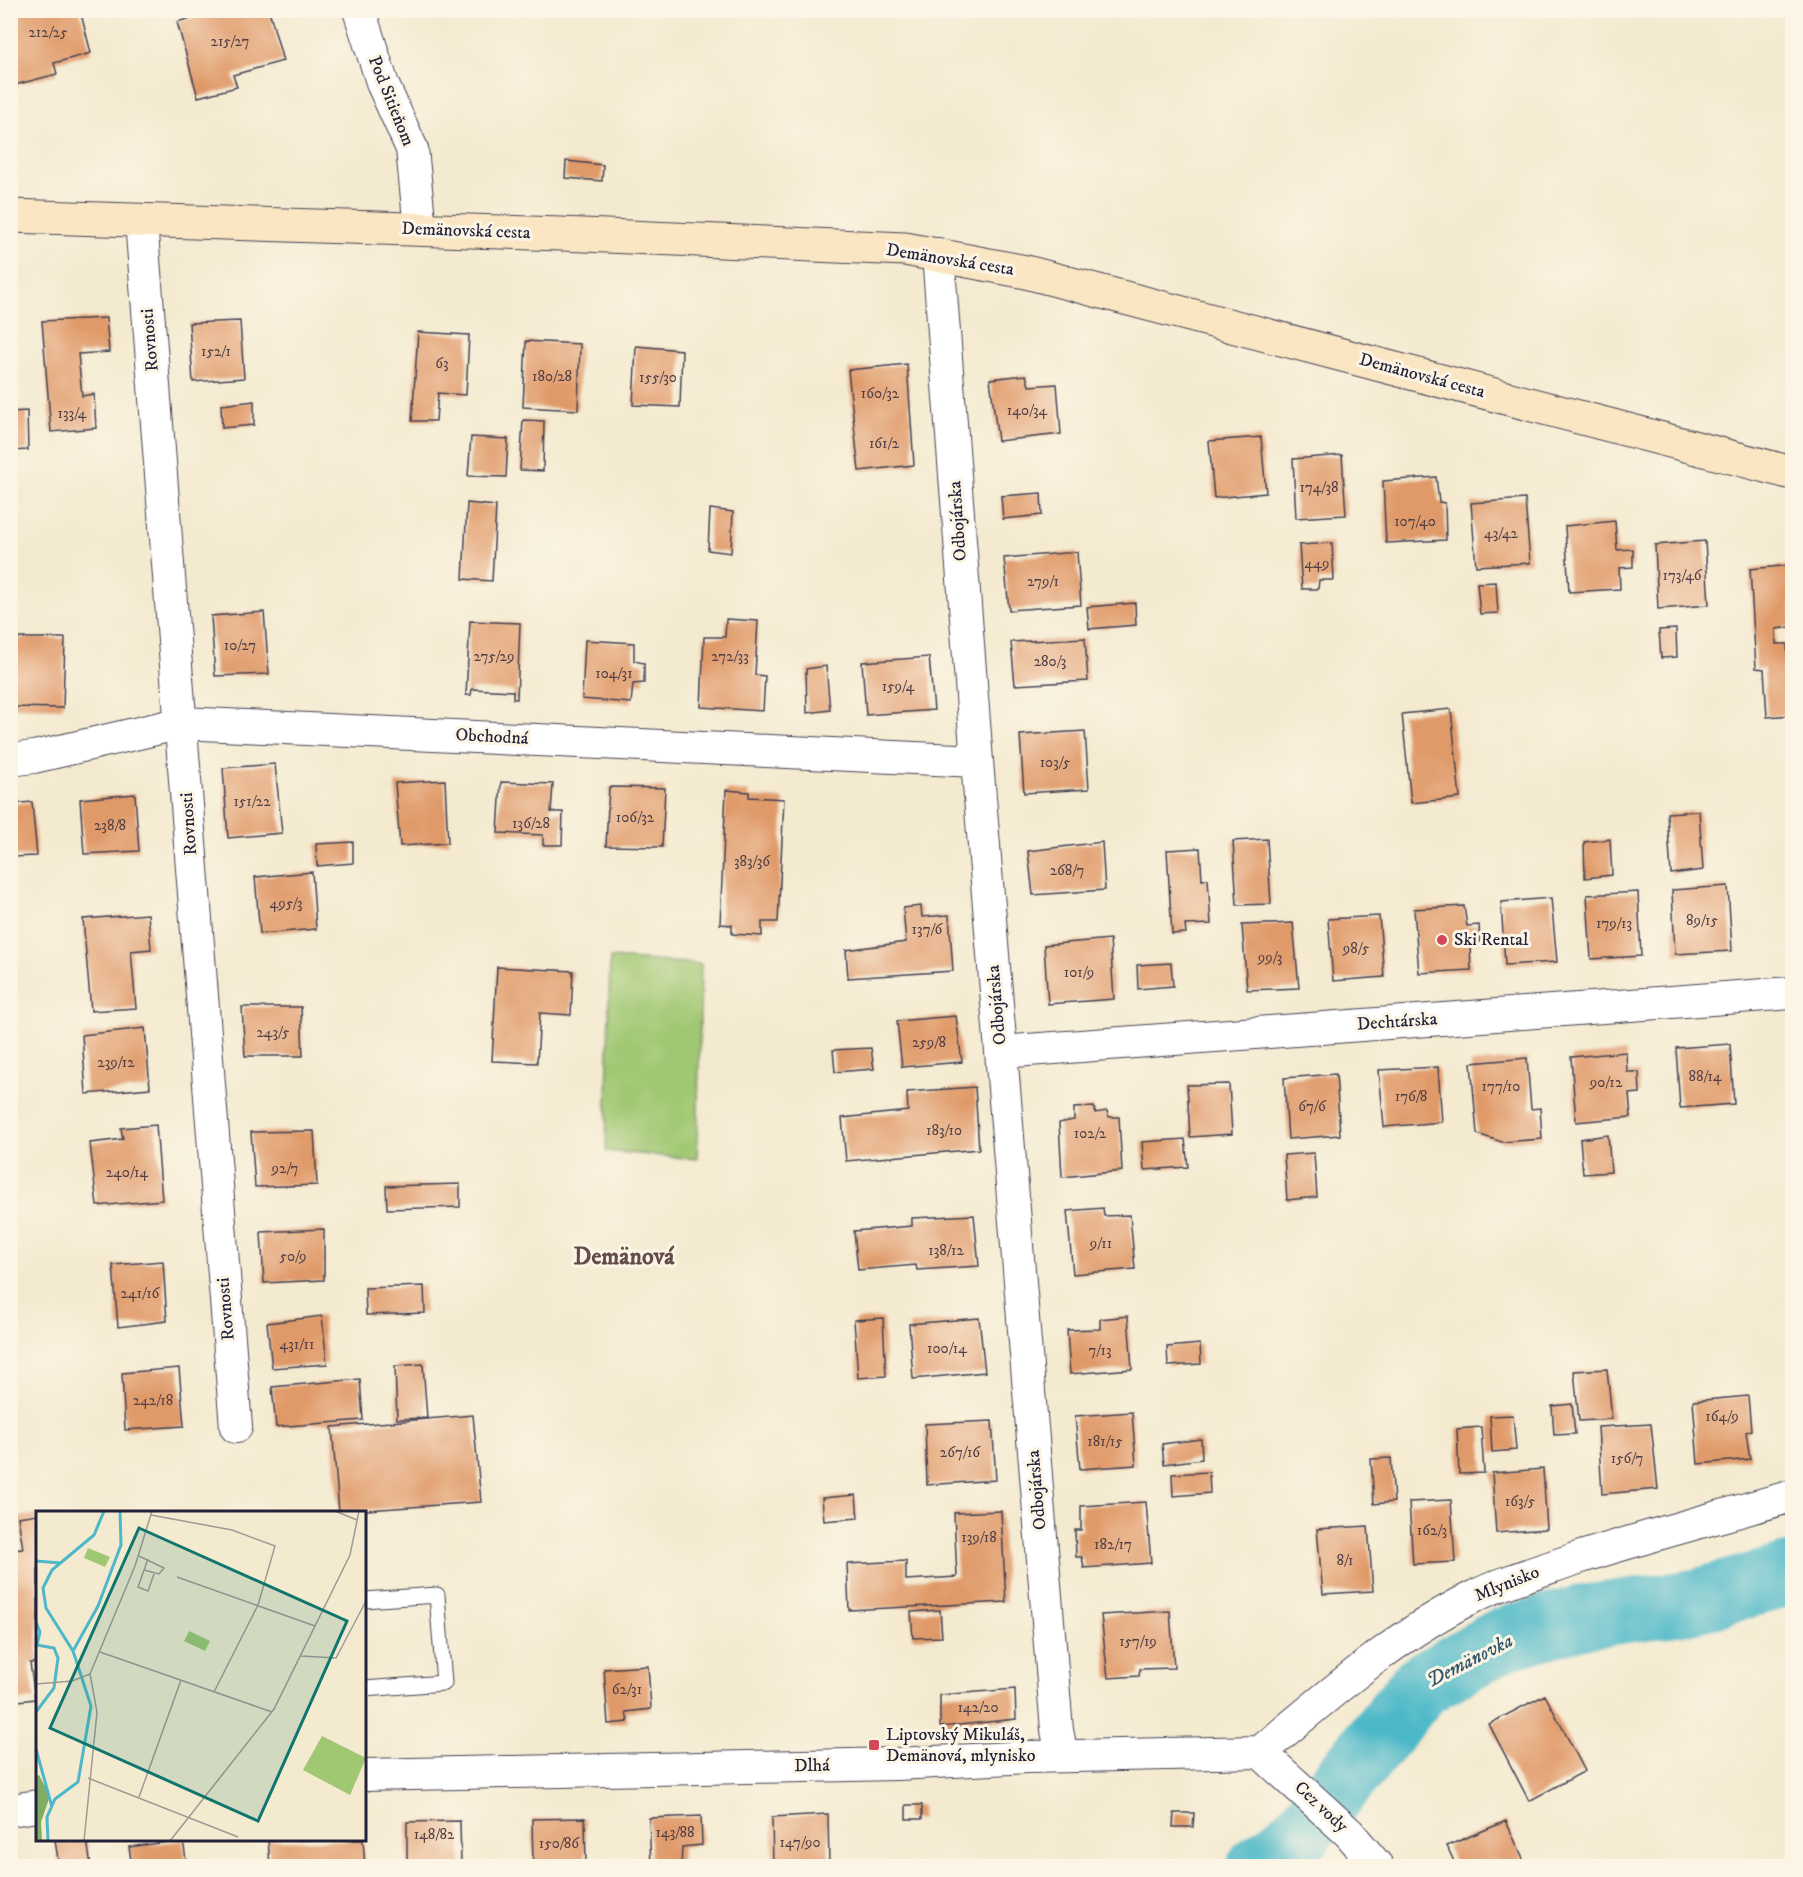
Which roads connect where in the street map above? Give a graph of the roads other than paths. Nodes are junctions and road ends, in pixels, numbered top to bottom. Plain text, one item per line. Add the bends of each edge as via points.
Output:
1 (359, 10) edge
2 (10, 216) edge
3 (141, 221) junction
4 (420, 229) junction
5 (938, 254) junction
6 (1792, 472) edge
7 (182, 723) junction
8 (10, 760) edge
9 (977, 761) junction
10 (1792, 993) edge
11 (1001, 1052) junction
12 (236, 1427) dead end
13 (1792, 1496) edge
14 (366, 1600) edge
15 (366, 1689) edge
16 (1260, 1752) junction
17 (1062, 1756) junction
18 (366, 1776) edge
19 (36, 1806) edge
20 (10, 1810) edge
21 (1377, 1866) edge

1 - 4 street, Pod Sitieňom via 383,85 412,149
2 - 3 main road, Demänovská cesta
3 - 4 main road, Demänovská cesta
3 - 7 street, Rovnosti
4 - 5 main road, Demänovská cesta
5 - 6 main road, Demänovská cesta via 1054,279
5 - 9 street, Odbojárska
7 - 8 street, Obchodná
7 - 9 street, Obchodná
7 - 12 street, Rovnosti
9 - 11 street, Odbojárska
10 - 11 street, Dechtárska
11 - 17 street, Odbojárska
13 - 16 street, Mlynisko via 1618,1545 1473,1597 1426,1623 1381,1655
14 - 15 lane via 437,1596 444,1683
16 - 17 street, Dlhá
16 - 21 street, Cez vody via 1349,1833
17 - 18 street, Dlhá via 897,1764
19 - 20 street

